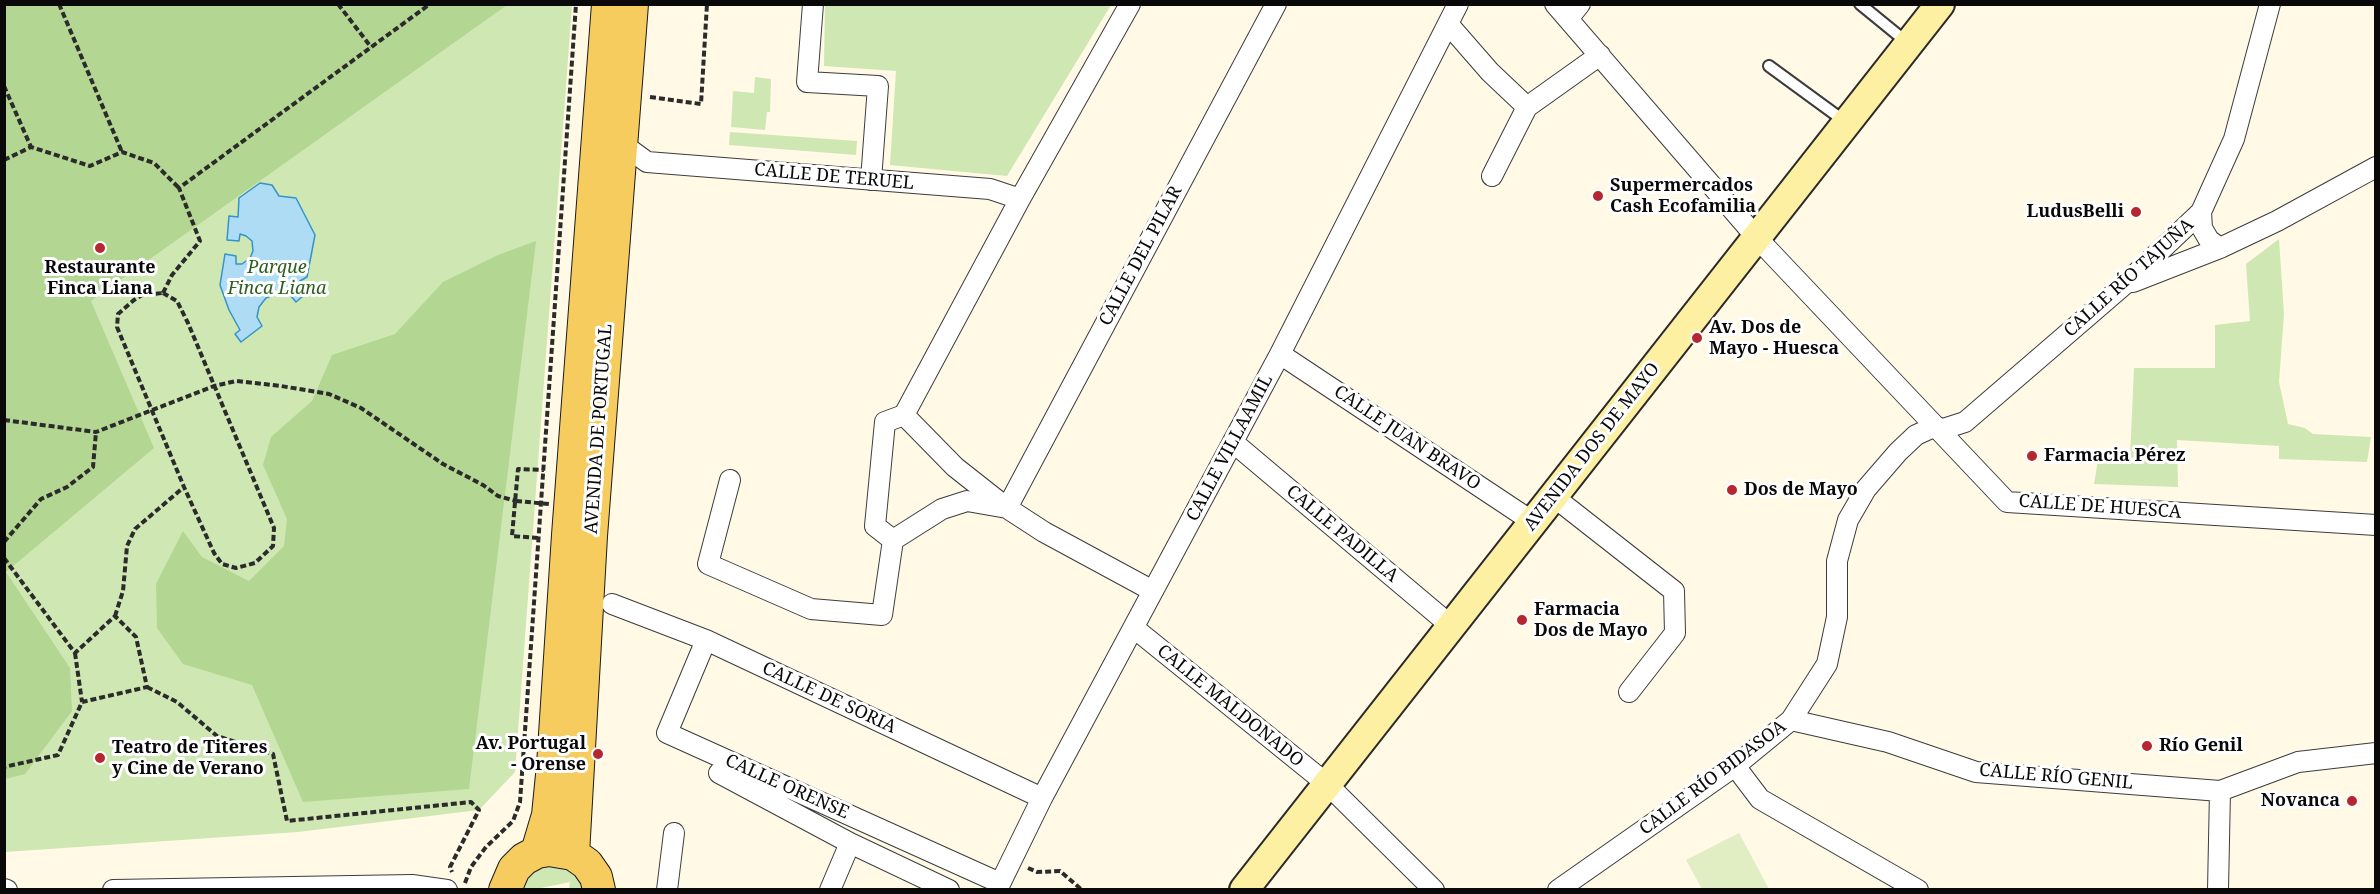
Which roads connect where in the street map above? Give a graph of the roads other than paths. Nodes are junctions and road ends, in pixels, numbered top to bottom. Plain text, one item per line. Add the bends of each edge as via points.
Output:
1 (608, 4) edge
2 (632, 4) edge
3 (813, 4) edge
4 (1130, 4) edge
5 (1276, 4) edge
6 (1458, 4) edge
7 (1860, 4) edge
8 (1940, 4) edge
9 (2270, 4) edge
10 (1568, 9) edge
11 (1449, 25) junction
12 (1909, 44) junction
13 (1600, 55) junction
14 (1769, 66) dead end
15 (1527, 107) junction
16 (1847, 123) junction
17 (621, 143) junction
18 (647, 162) junction
19 (2376, 167) edge
20 (1491, 176) dead end
21 (871, 180) junction
22 (618, 183) junction
23 (1020, 199) junction
24 (2201, 212) junction
25 (1757, 238) junction
26 (2220, 248) junction
27 (2124, 285) junction
28 (1280, 354) junction
29 (904, 415) junction
30 (1938, 428) junction
31 (1233, 443) junction
32 (730, 480) dead end
33 (1554, 497) junction
34 (1007, 508) junction
35 (1533, 522) junction
36 (2376, 525) edge
37 (893, 540) junction
38 (1153, 591) junction
39 (595, 606) junction
40 (1450, 625) junction
41 (1134, 628) junction
42 (706, 640) junction
43 (1629, 693) dead end
44 (1791, 720) junction
45 (2376, 753) edge
46 (1735, 766) junction
47 (719, 773) dead end
48 (1327, 784) junction
49 (2220, 791) junction
50 (1042, 798) junction
51 (674, 833) dead end
52 (850, 843) junction
53 (537, 852) junction
54 (573, 855) junction
55 (450, 882) edge
56 (998, 886) edge
57 (412, 887) edge
58 (1426, 887) edge
59 (113, 890) edge
60 (505, 890) edge
61 (599, 890) edge
62 (666, 890) edge
63 (830, 890) edge
64 (949, 890) edge
65 (1244, 890) edge
66 (1558, 890) edge
67 (1918, 890) edge
68 (2218, 890) edge

1 - 53 main road, AVENIDA DE PORTUGAL via 553,765 548,815
2 - 17 main road, AVENIDA DE PORTUGAL
3 - 21 street via 807,82 878,86
4 - 23 street
5 - 34 street, CALLE DEL PILAR
6 - 11 street, CALLE VILLAAMIL
7 - 12 lane
8 - 12 street, AVENIDA DOS DE MAYO
9 - 24 street, CALLE RÍO TAJUÑA via 2234,139
10 - 13 street, CALLE DE HUESCA
11 - 15 street
11 - 28 street, CALLE VILLAAMIL
12 - 16 street, AVENIDA DOS DE MAYO
13 - 15 street
13 - 25 street, CALLE DE HUESCA
14 - 16 lane
15 - 20 street
16 - 25 street, AVENIDA DOS DE MAYO
17 - 18 street
17 - 22 main road, AVENIDA DE PORTUGAL
18 - 21 street, CALLE DE TERUEL
18 - 22 street
19 - 26 street
21 - 23 street, CALLE DE TERUEL via 990,189
22 - 39 main road, AVENIDA DE PORTUGAL
23 - 29 street
24 - 26 street via 2202,228
24 - 27 street, CALLE RÍO TAJUÑA
25 - 30 street, CALLE DE HUESCA
25 - 33 street, AVENIDA DOS DE MAYO
26 - 27 street
27 - 30 street, CALLE RÍO TAJUÑA via 1965,422
28 - 31 street, CALLE VILLAAMIL
28 - 35 street, CALLE JUAN BRAVO
29 - 34 street via 955,467
29 - 37 street via 885,422 876,514 876,526
30 - 36 street, CALLE DE HUESCA via 2007,502
30 - 44 street, CALLE RÍO BIDASOA via 1916,435 1898,452 1866,489 1848,520 1837,561 1837,617 1827,664
31 - 38 street, CALLE VILLAAMIL
31 - 40 street, CALLE PADILLA
32 - 37 street via 708,564 811,609 882,615
33 - 35 street, AVENIDA DOS DE MAYO
33 - 43 street via 1674,591 1675,633
34 - 37 street via 967,501 942,509
34 - 38 street
35 - 40 street, AVENIDA DOS DE MAYO
38 - 41 street, CALLE VILLAAMIL
39 - 42 street, CALLE DE SORIA
39 - 54 main road, AVENIDA DE PORTUGAL
40 - 48 street, AVENIDA DOS DE MAYO
41 - 48 street, CALLE MALDONADO
41 - 50 street, CALLE VILLAAMIL
42 - 50 street, CALLE DE SORIA
42 - 56 street, CALLE ORENSE via 667,733
44 - 46 street, CALLE RÍO BIDASOA
44 - 49 street, CALLE RÍO GENIL via 1888,742 1976,772
45 - 49 street, CALLE RÍO GENIL via 2298,762
46 - 66 street, CALLE RÍO BIDASOA
46 - 67 street via 1760,799
47 - 52 street
48 - 58 street, CALLE MALDONADO
48 - 65 street, AVENIDA DOS DE MAYO
49 - 68 street
50 - 56 street, CALLE VILLAAMIL
51 - 62 street
52 - 63 street
52 - 64 street
53 - 54 main road via 556,850
53 - 60 main road via 513,869
54 - 61 main road via 596,877
55 - 57 street
57 - 59 street

